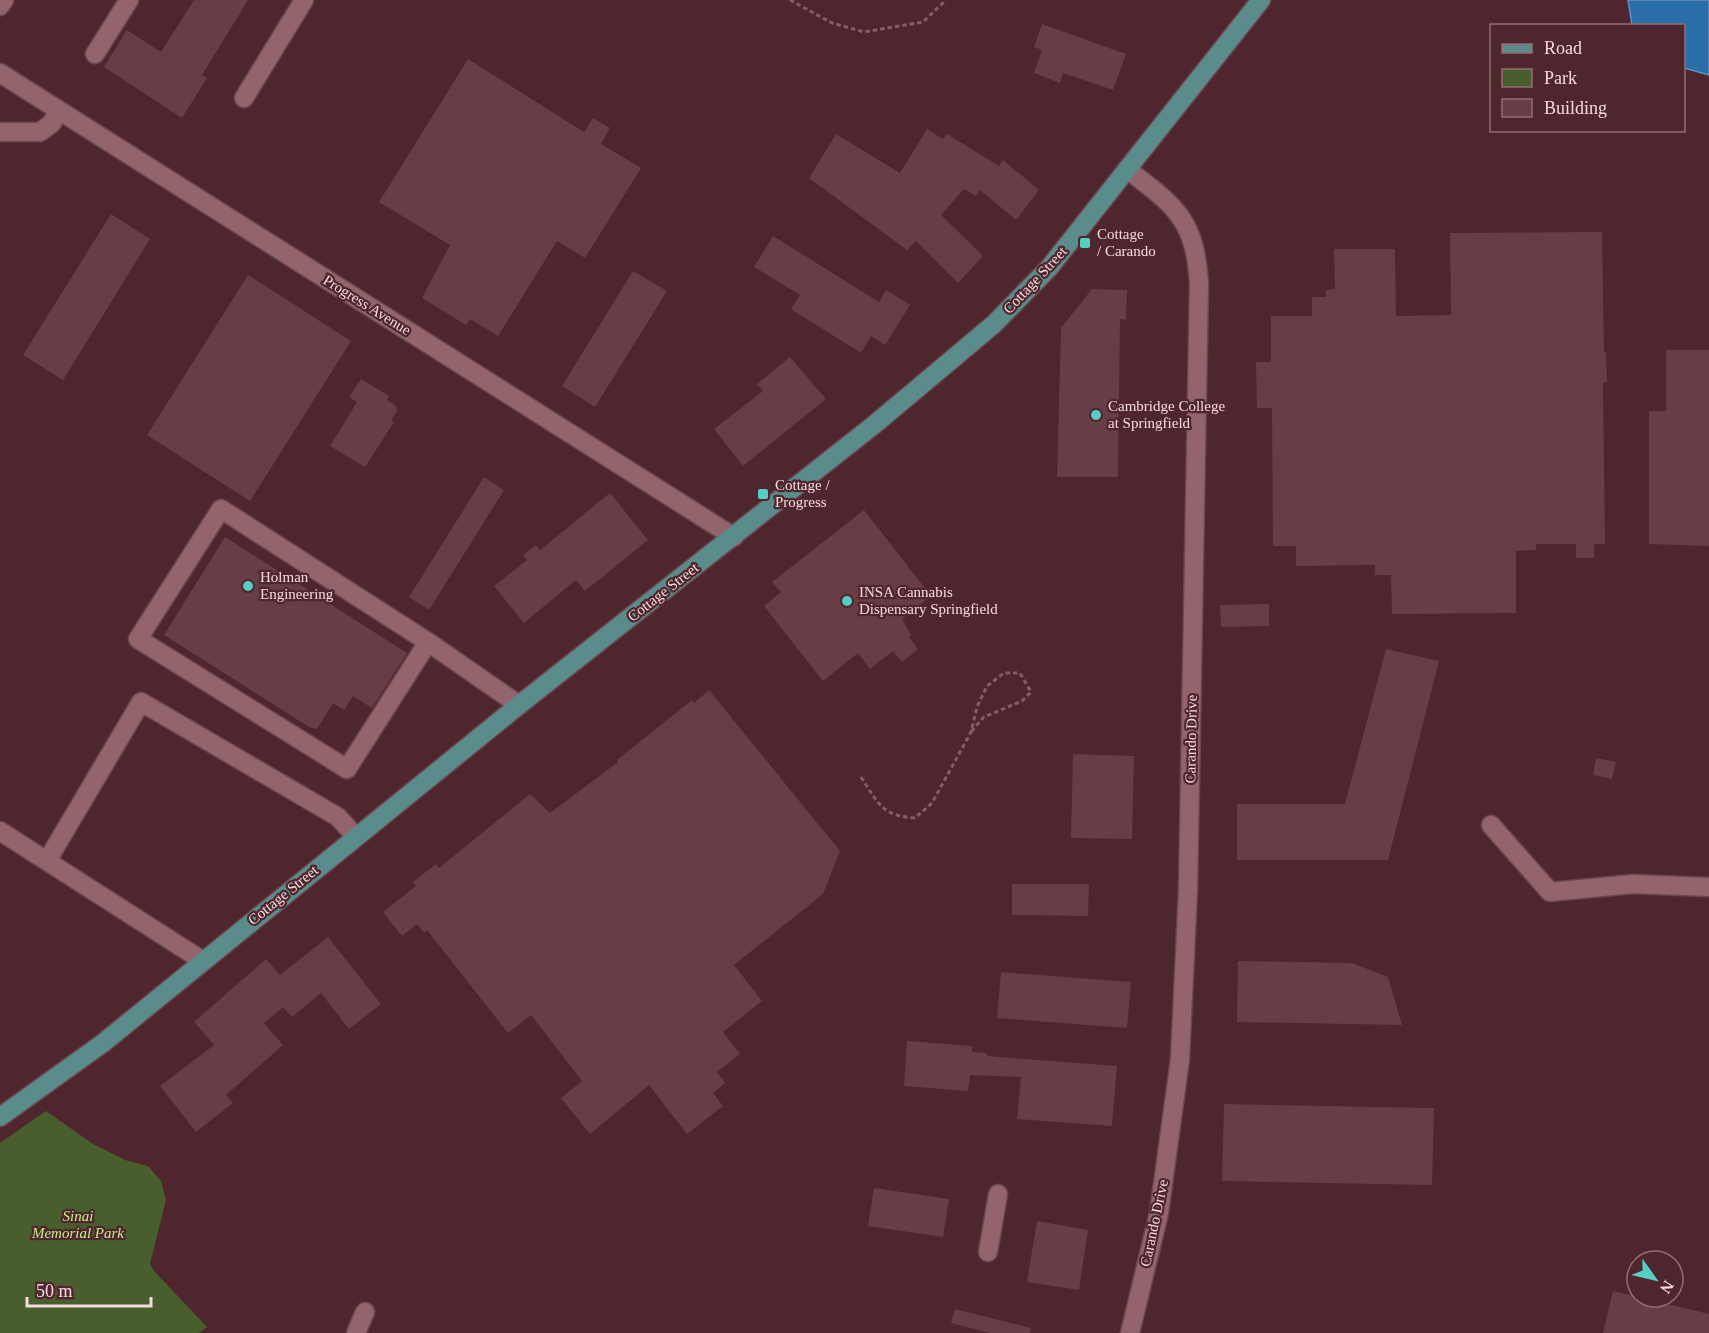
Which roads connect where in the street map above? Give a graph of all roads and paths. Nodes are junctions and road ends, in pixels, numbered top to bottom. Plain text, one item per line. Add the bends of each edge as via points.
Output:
1 (4, 0) edge
2 (129, 0) edge
3 (304, 0) edge
4 (790, 0) edge
5 (946, 0) edge
6 (1261, 0) edge
7 (0, 6) edge
8 (95, 54) dead end
9 (0, 73) edge
10 (244, 98) dead end
11 (58, 111) junction
12 (0, 132) edge
13 (1127, 169) junction
14 (734, 537) junction
15 (428, 642) junction
16 (519, 705) junction
17 (971, 732) junction
18 (861, 777) dead end
19 (1491, 825) dead end
20 (0, 831) edge
21 (356, 837) junction
22 (47, 861) junction
23 (1709, 887) edge
24 (203, 961) junction
25 (0, 1117) edge
26 (998, 1194) dead end
27 (988, 1252) dead end
28 (365, 1312) dead end
29 (356, 1333) edge
30 (1130, 1333) edge

1 - 7 street
2 - 8 street
3 - 10 street
4 - 5 path via 832,23 864,32 923,22
6 - 13 main road, Cottage Street
9 - 11 street, Progress Avenue
11 - 12 street via 52,123 40,132
11 - 14 street, Progress Avenue
13 - 14 main road, Cottage Street via 1049,268 994,324
13 - 30 street, Carando Drive via 1164,198 1184,220 1196,247 1199,284 1188,890 1181,1047 1159,1213
14 - 16 main road, Cottage Street
15 - 15 street via 221,508 138,639 347,769
15 - 16 street
16 - 21 main road, Cottage Street
17 - 17 path via 987,686 1004,673 1020,673 1031,692 1022,701 984,717
17 - 18 path via 932,803 915,818 895,817 879,803
19 - 23 street via 1550,892 1633,884
20 - 22 street
21 - 22 street via 338,818 141,702
21 - 24 main road, Cottage Street
22 - 24 street
24 - 25 main road, Cottage Street via 102,1043
26 - 27 street
28 - 29 street

